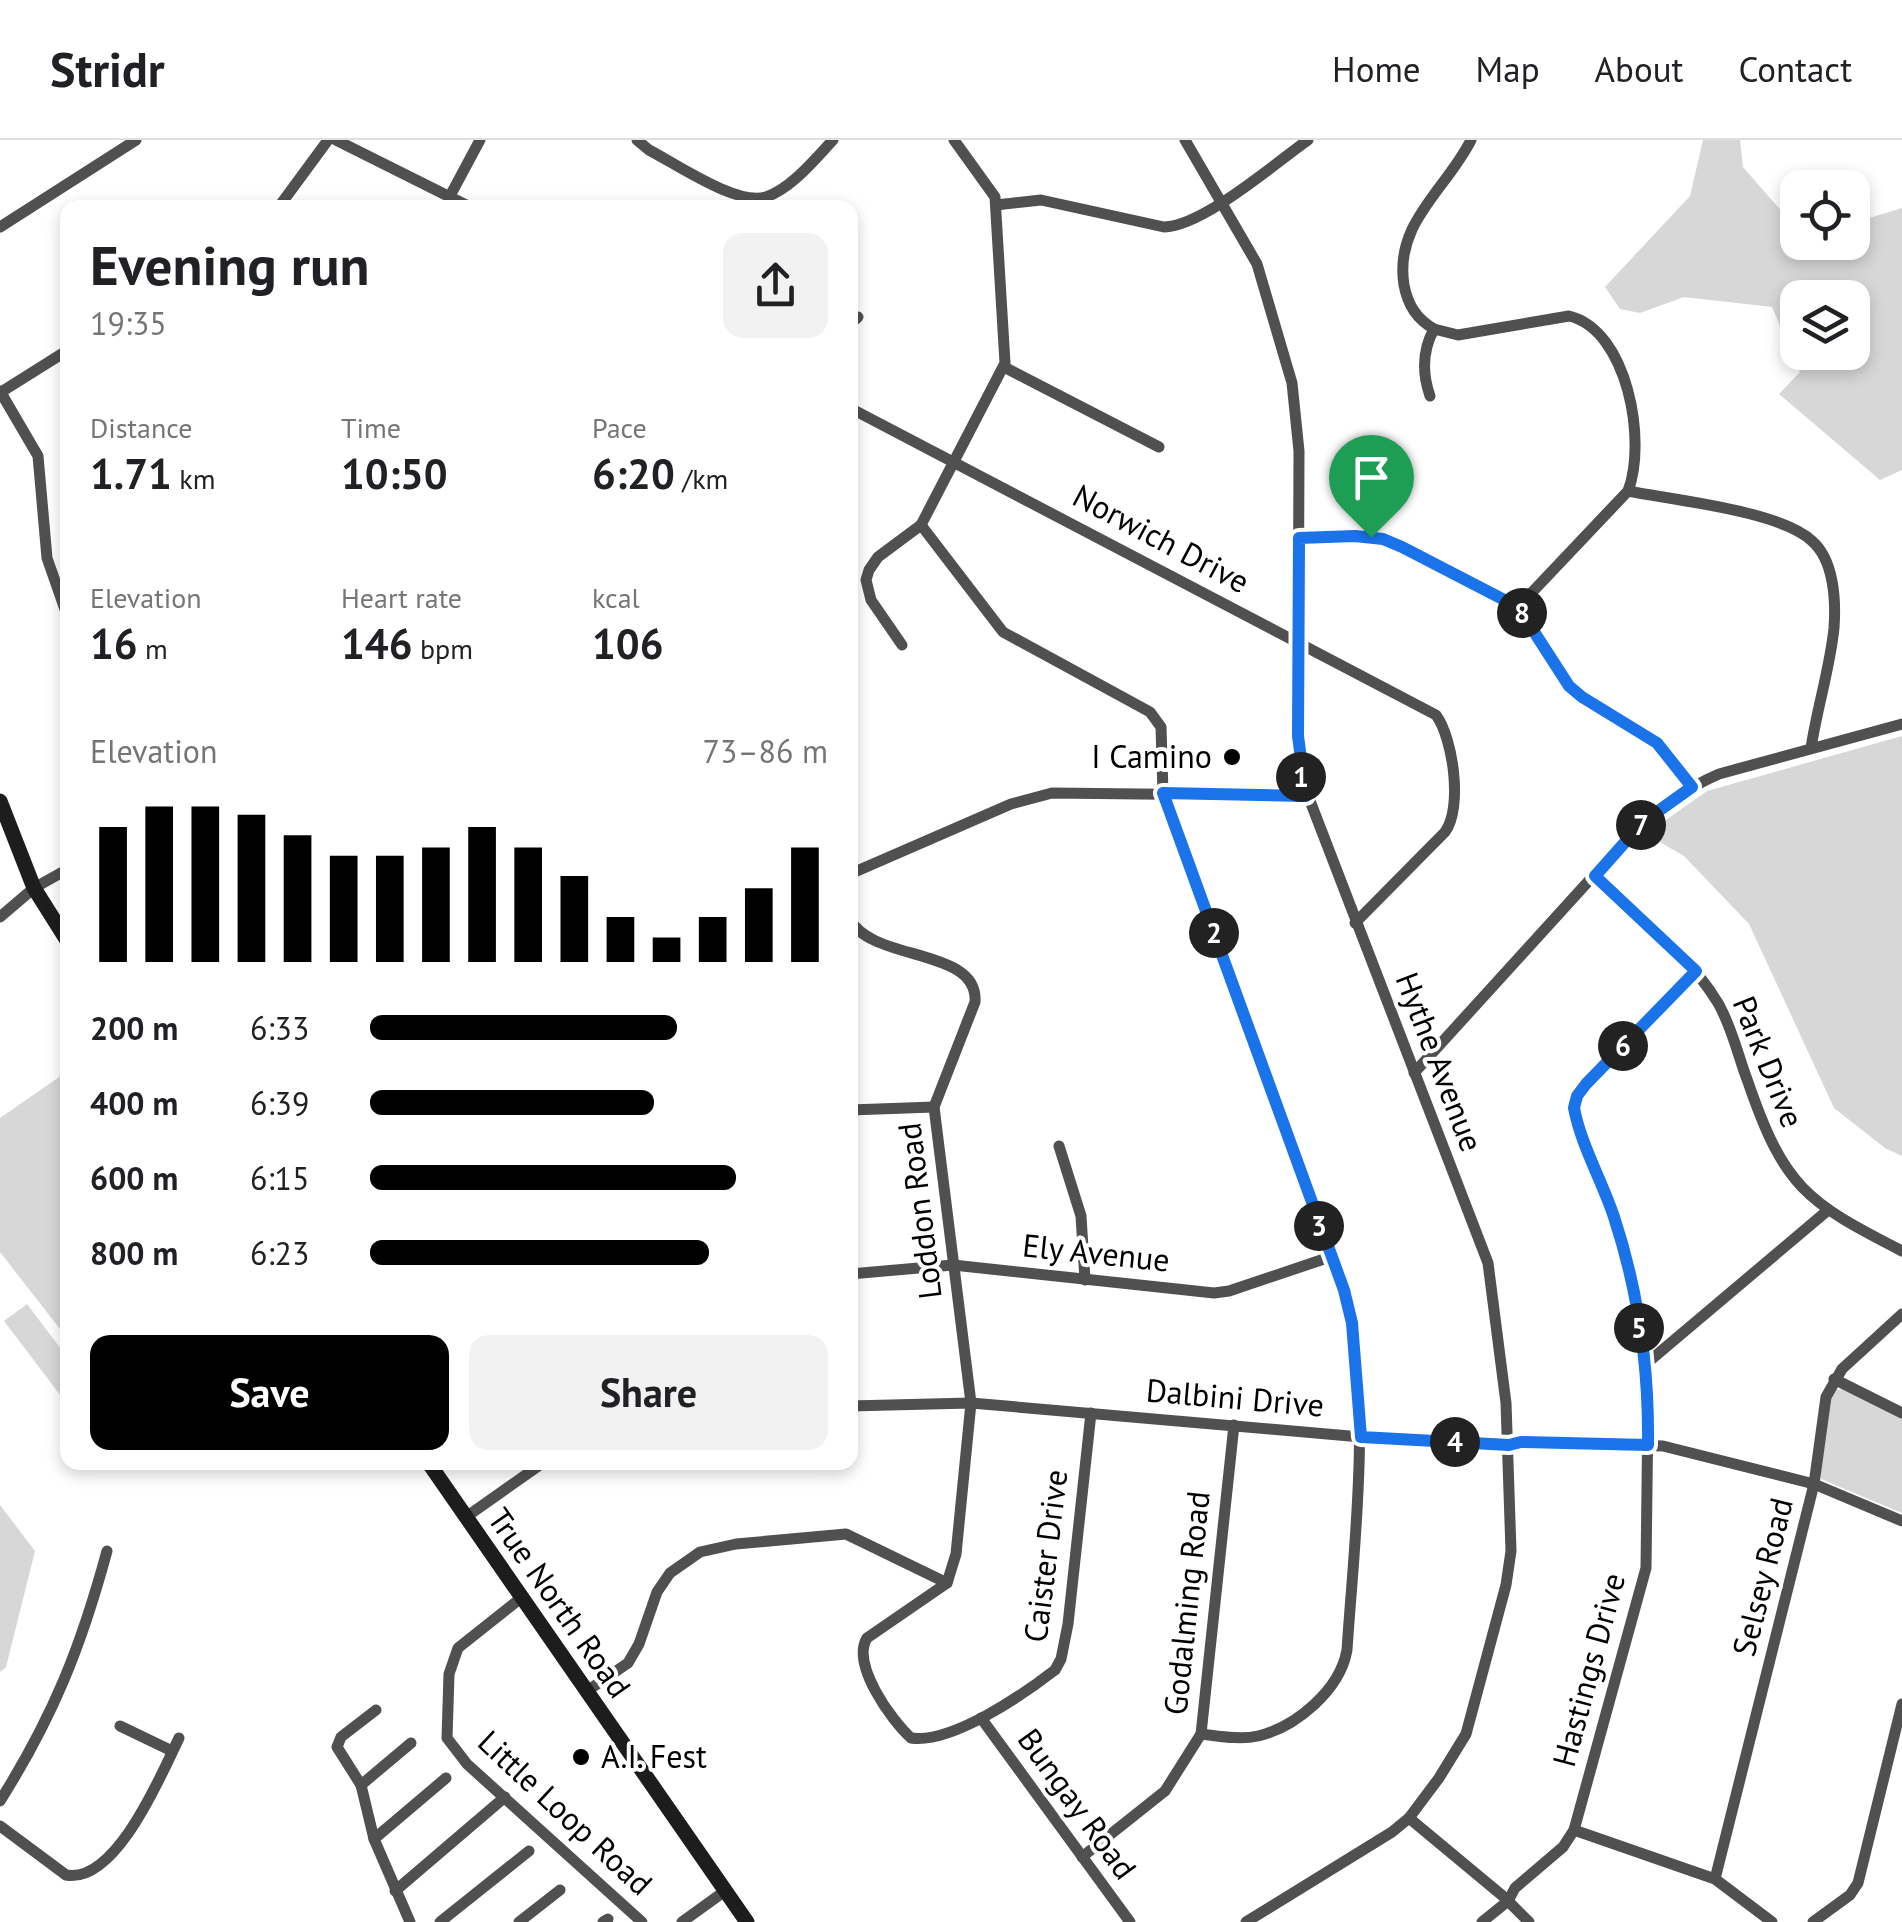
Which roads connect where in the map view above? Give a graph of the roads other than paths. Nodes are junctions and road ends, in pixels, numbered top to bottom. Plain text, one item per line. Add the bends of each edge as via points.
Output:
1 (136, 140) edge
2 (332, 140) edge
3 (480, 140) edge
4 (638, 140) edge
5 (833, 140) edge
6 (954, 140) edge
7 (1185, 140) edge
8 (1308, 140) edge
9 (1471, 140) edge
10 (450, 196) junction
11 (284, 200) edge
12 (457, 200) edge
13 (1224, 203) junction
14 (996, 205) junction
15 (0, 226) edge
16 (1434, 329) junction
17 (60, 355) edge
18 (1004, 367) junction
19 (0, 392) edge
20 (1430, 396) dead end
21 (858, 412) edge
22 (1159, 448) dead end
23 (955, 462) junction
24 (1628, 491) junction
25 (921, 525) junction
26 (1299, 538) junction
27 (60, 595) edge
28 (1518, 607) junction
29 (1298, 642) junction
30 (902, 645) dead end
31 (1902, 724) edge
32 (1810, 748) junction
33 (1692, 787) junction
34 (1163, 793) junction
35 (1306, 796) junction
36 (0, 801) edge
37 (858, 871) edge
38 (60, 873) edge
39 (1595, 876) junction
40 (34, 888) junction
41 (0, 916) edge
42 (1355, 923) junction
43 (60, 929) edge
44 (858, 930) edge
45 (1696, 971) junction
46 (1414, 1073) junction
47 (934, 1106) junction
48 (858, 1110) edge
49 (1059, 1146) dead end
50 (1827, 1212) junction
51 (1902, 1251) edge
52 (1330, 1257) junction
53 (953, 1265) junction
54 (858, 1273) edge
55 (1085, 1280) junction
56 (1902, 1314) edge
57 (1646, 1363) junction
58 (1834, 1378) junction
59 (970, 1403) junction
60 (858, 1406) edge
61 (1091, 1413) junction
62 (1902, 1414) edge
63 (1234, 1425) junction
64 (1361, 1437) junction
65 (1509, 1445) junction
66 (1648, 1445) junction
67 (434, 1470) edge
68 (533, 1470) edge
69 (1814, 1484) junction
70 (466, 1517) junction
71 (1902, 1521) edge
72 (106, 1551) dead end
73 (947, 1583) junction
74 (521, 1598) junction
75 (586, 1691) junction
76 (1902, 1704) edge
77 (376, 1710) dead end
78 (980, 1718) junction
79 (120, 1726) dead end
80 (1201, 1734) junction
81 (178, 1738) dead end
82 (411, 1743) dead end
83 (172, 1751) junction
84 (446, 1778) dead end
85 (361, 1785) junction
86 (504, 1797) junction
87 (0, 1801) edge
88 (1409, 1818) junction
89 (0, 1826) edge
90 (1574, 1830) junction
91 (374, 1838) junction
92 (529, 1852) dead end
93 (1082, 1858) junction
94 (1715, 1879) junction
95 (560, 1890) dead end
96 (395, 1891) junction
97 (725, 1891) junction
98 (1508, 1901) junction
99 (410, 1922) edge
100 (440, 1922) edge
101 (519, 1922) edge
102 (642, 1922) edge
103 (682, 1922) edge
104 (746, 1922) edge
105 (1130, 1922) edge
106 (1246, 1922) edge
107 (1482, 1922) edge
108 (1529, 1922) edge
109 (1772, 1922) edge
110 (1813, 1922) edge

1 - 15 street
2 - 10 street
2 - 11 street
3 - 10 street
4 - 5 street via 755,199 780,190
6 - 14 street
7 - 13 street, Hythe Avenue
8 - 13 street
9 - 16 street via 1406,242 1408,302
10 - 12 street
13 - 14 street via 1180,226 1164,227 1041,200
13 - 26 street, Hythe Avenue via 1257,264 1292,384
14 - 18 street
16 - 20 street via 1424,353
16 - 24 street via 1458,335 1570,316 1596,330 1628,392 1635,439
17 - 19 street
18 - 22 street
18 - 23 street
19 - 27 street via 38,456 47,558
21 - 23 street, Norwich Drive
23 - 25 street
23 - 29 street, Norwich Drive
24 - 28 street
24 - 32 street via 1759,517 1816,543 1831,576 1834,612
25 - 30 street via 878,558 866,580
25 - 34 street via 1003,632 1154,716 1161,732
26 - 28 street via 1383,539
26 - 29 street, Hythe Avenue
28 - 33 street via 1569,686 1657,743
29 - 35 street, Hythe Avenue
29 - 42 street, Norwich Drive via 1430,711 1447,738 1453,819
31 - 32 street
32 - 33 street
33 - 39 street via 1643,822
34 - 35 street
34 - 37 street via 1032,797
34 - 52 street
35 - 42 street, Hythe Avenue
36 - 40 main road
38 - 40 street
39 - 45 street, Park Drive
39 - 46 street
40 - 41 street
40 - 43 main road
42 - 46 street, Hythe Avenue
44 - 47 street, Loddon Road via 972,982 976,1002
45 - 50 street, Park Drive via 1726,1018 1776,1154
45 - 57 street, Hastings Drive via 1586,1084 1574,1108 1615,1220
46 - 65 street, Hythe Avenue via 1492,1278
47 - 48 street
47 - 53 street, Loddon Road
49 - 55 street via 1082,1216
50 - 51 street, Park Drive
50 - 57 street
52 - 55 street, Ely Avenue via 1214,1293
52 - 64 street via 1352,1323
53 - 54 street, Ely Avenue
53 - 55 street, Ely Avenue
53 - 59 street, Loddon Road
56 - 58 street
57 - 66 street, Hastings Drive
58 - 62 street
58 - 69 street, Selsey Road via 1824,1403
59 - 60 street, Dalbini Drive
59 - 61 street, Dalbini Drive
59 - 73 street, Loddon Road via 956,1554
61 - 63 street, Dalbini Drive
61 - 78 street, Caister Drive via 1061,1659 1046,1677
63 - 64 street, Dalbini Drive
63 - 80 street, Godalming Road
64 - 65 street, Dalbini Drive
64 - 80 street via 1347,1650 1338,1677 1311,1706 1270,1732
65 - 66 street, Dalbini Drive
65 - 88 street, Hythe Avenue via 1510,1567 1472,1713 1460,1748
66 - 69 street, Dalbini Drive
66 - 90 street, Hastings Drive via 1641,1595
67 - 70 main road, True North Road
68 - 70 street
69 - 71 street, Dalbini Drive
69 - 94 street, Selsey Road
70 - 74 main road, True North Road
72 - 87 street via 58,1700
73 - 75 street via 846,1534 700,1552 656,1592 628,1664
73 - 78 street, Caister Drive via 867,1638 862,1647 868,1676 904,1731 918,1739
74 - 75 main road, True North Road
74 - 86 street, Little Loop Road via 458,1648 447,1698 447,1738
75 - 97 main road, True North Road
76 - 110 street via 1858,1883
77 - 85 street via 338,1741
78 - 93 street, Bungay Road
79 - 83 street
80 - 93 street, Godalming Road via 1165,1791
81 - 83 street
82 - 85 street
83 - 89 street via 129,1834 84,1873 66,1875
84 - 91 street
85 - 91 street
86 - 96 street
86 - 102 street, Little Loop Road
88 - 98 street
88 - 106 street, Hythe Avenue
90 - 94 street
90 - 98 street, Hastings Drive
91 - 96 street
92 - 100 street
93 - 105 street, Bungay Road
94 - 109 street
95 - 101 street
96 - 99 street
97 - 103 street
97 - 104 main road, True North Road
98 - 107 street, Hastings Drive
98 - 108 street

